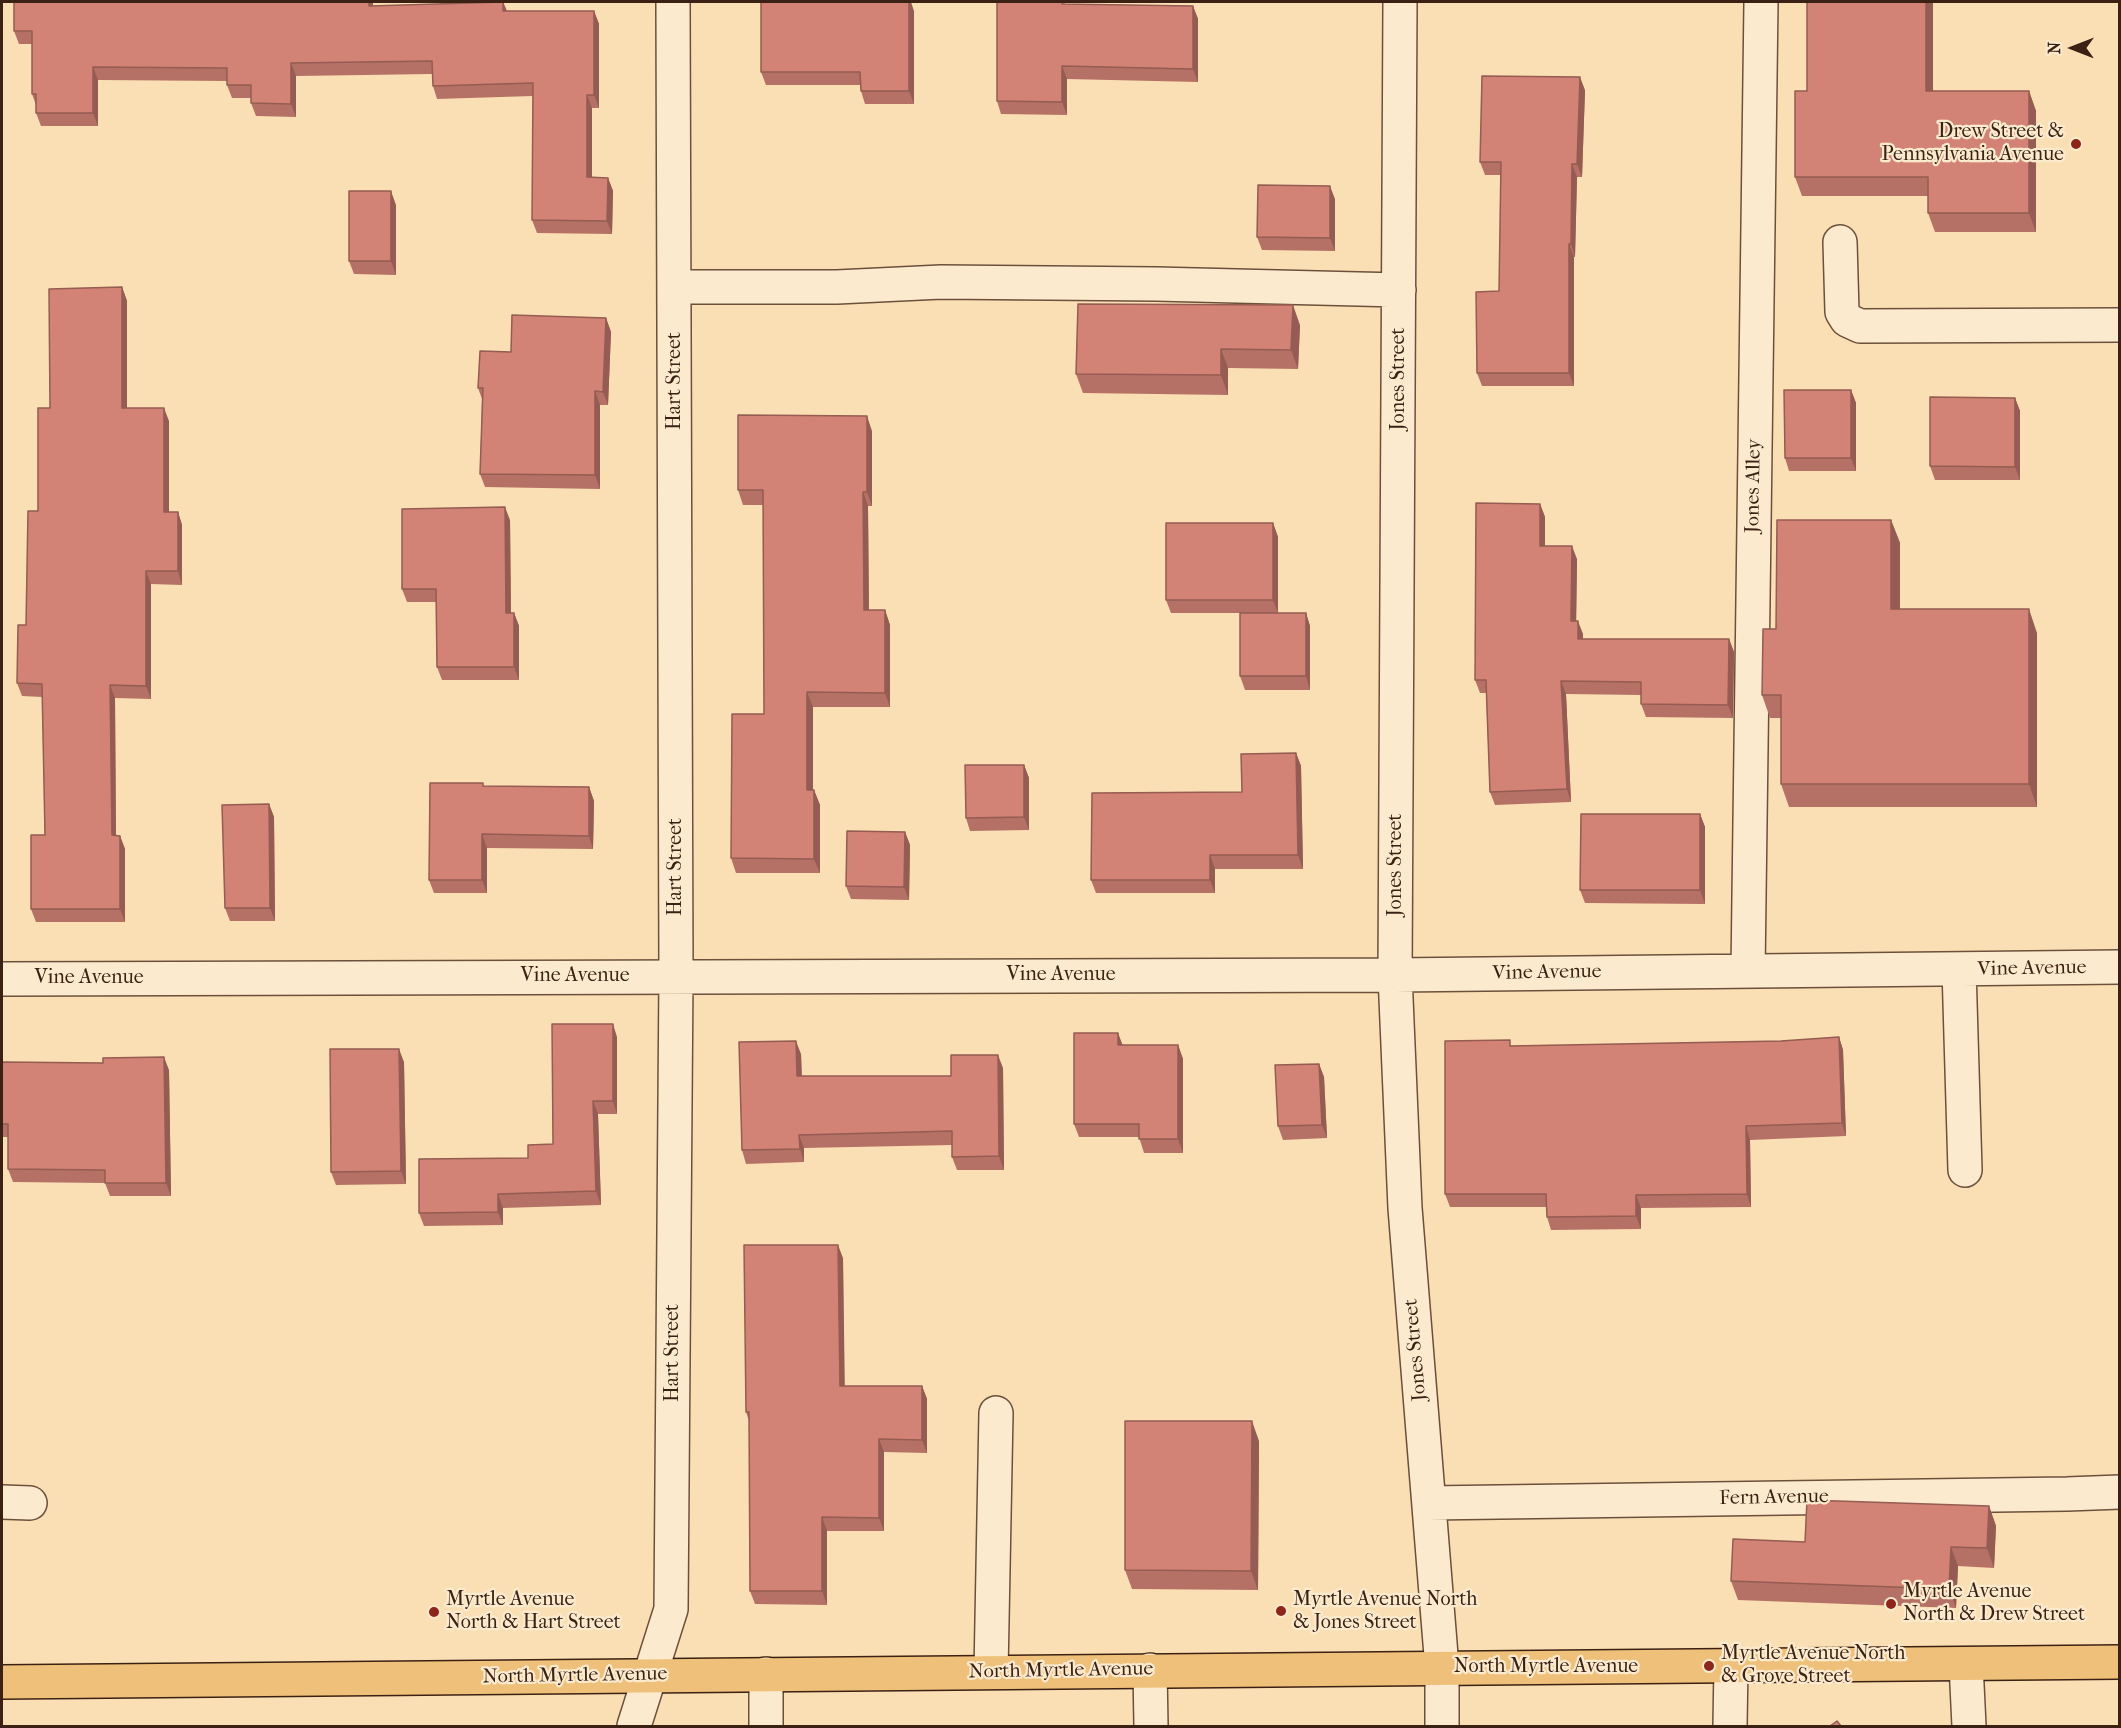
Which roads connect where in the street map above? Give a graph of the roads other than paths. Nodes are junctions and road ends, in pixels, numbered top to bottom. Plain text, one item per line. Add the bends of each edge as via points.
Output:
1 (673, 2) edge
2 (1400, 2) edge
3 (1761, 2) edge
4 (1840, 242) dead end
5 (675, 287) junction
6 (1399, 290) junction
7 (2120, 325) edge
8 (2120, 968) edge
9 (1959, 969) junction
10 (1748, 972) junction
11 (1395, 975) junction
12 (676, 976) junction
13 (2, 979) edge
14 (1965, 1170) dead end
15 (996, 1413) dead end
16 (2120, 1492) edge
17 (1429, 1503) junction
18 (2120, 1662) edge
19 (1966, 1664) junction
20 (1731, 1665) junction
21 (1442, 1668) junction
22 (1150, 1670) junction
23 (991, 1672) junction
24 (766, 1674) junction
25 (651, 1675) junction
26 (2, 1682) edge
27 (634, 1726) edge
28 (766, 1726) edge
29 (1151, 1726) edge
30 (1442, 1726) edge
31 (1730, 1726) edge
32 (1969, 1726) edge

1 - 5 street, Hart Street
2 - 6 street, Jones Street
3 - 10 street, Jones Alley
4 - 7 street via 1842,312 1847,320 1860,326
5 - 6 street via 837,287 941,282
5 - 12 street, Hart Street
6 - 11 street, Jones Street
8 - 9 street, Vine Avenue
9 - 10 street, Vine Avenue
9 - 14 street
10 - 11 street, Vine Avenue
11 - 12 street, Vine Avenue
11 - 17 street, Jones Street via 1405,1208
12 - 13 street, Vine Avenue
12 - 25 street, Hart Street via 672,1609
15 - 23 street
16 - 17 street, Fern Avenue
17 - 21 street, Jones Street
18 - 19 main road, North Myrtle Avenue
19 - 20 main road, North Myrtle Avenue
19 - 32 street
20 - 21 main road, North Myrtle Avenue
20 - 31 street
21 - 22 main road, North Myrtle Avenue
21 - 30 street, Jones Street
22 - 23 main road, North Myrtle Avenue
22 - 29 street
23 - 24 main road, North Myrtle Avenue
24 - 25 main road, North Myrtle Avenue
24 - 28 street
25 - 26 main road, North Myrtle Avenue
25 - 27 street, Hart Street

